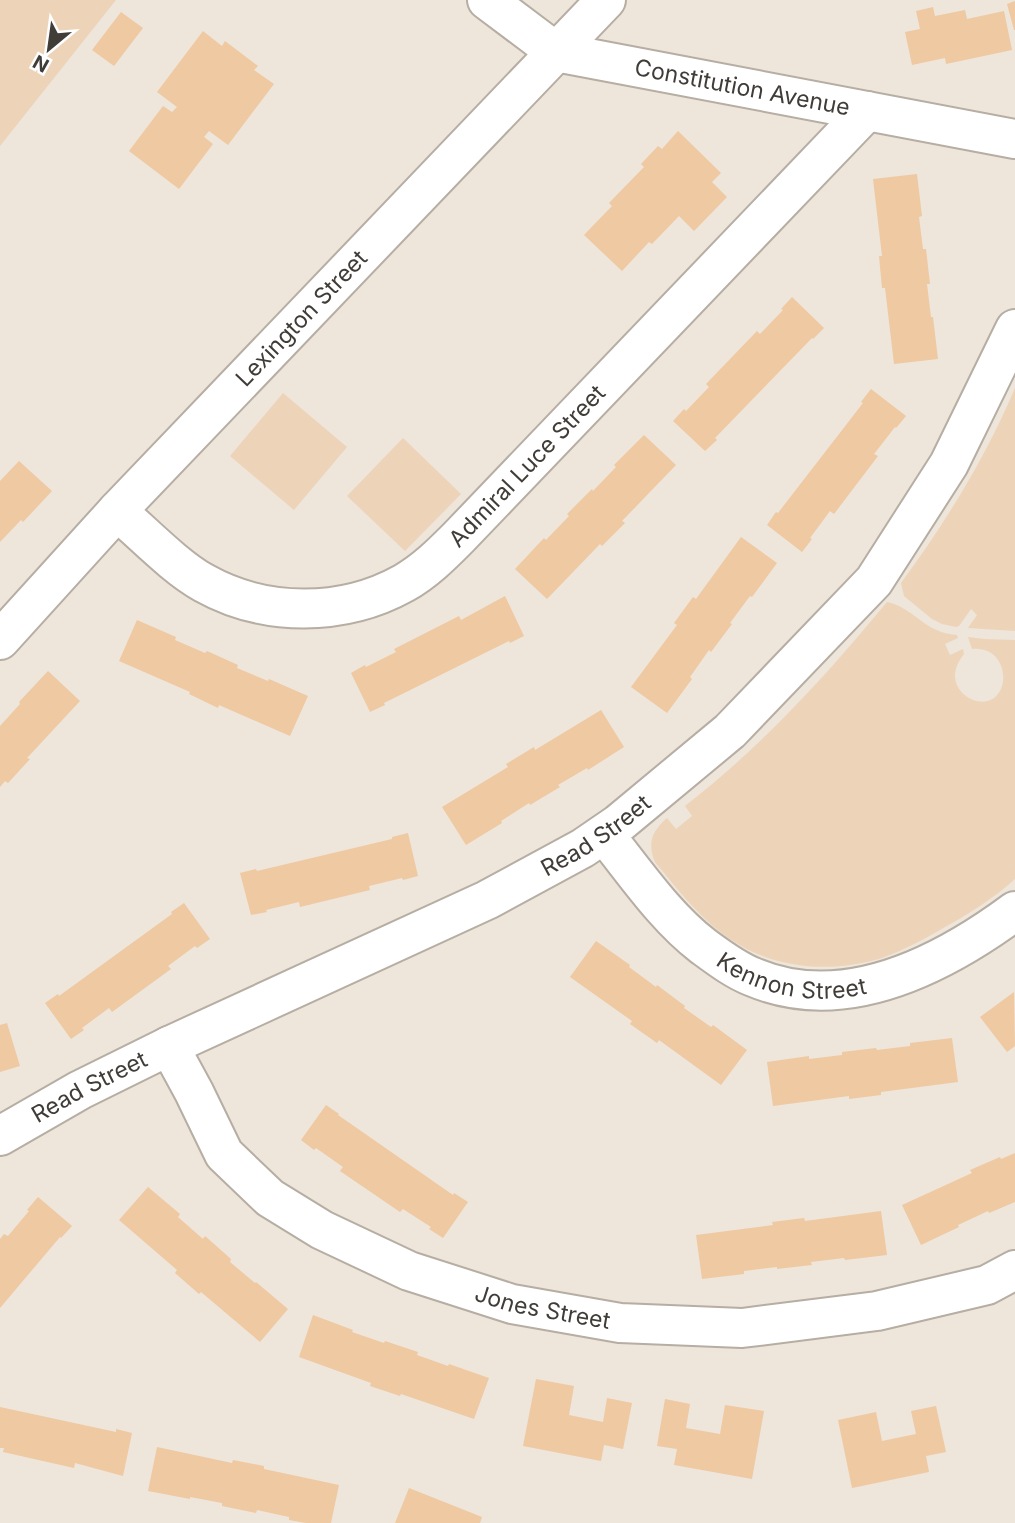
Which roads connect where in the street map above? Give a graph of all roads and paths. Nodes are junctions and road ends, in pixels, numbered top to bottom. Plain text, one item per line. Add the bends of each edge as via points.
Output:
1 (487, 0) edge
2 (606, 0) edge
3 (556, 52) junction
4 (867, 111) junction
5 (1015, 139) edge
6 (1015, 329) edge
7 (117, 511) junction
8 (0, 640) edge
9 (604, 834) junction
10 (1015, 911) edge
11 (169, 1046) junction
12 (0, 1136) edge
13 (1015, 1270) edge

1 - 3 street, Constitution Avenue
2 - 3 street, Lexington Street
3 - 4 street, Constitution Avenue
3 - 7 street, Lexington Street
4 - 5 street, Constitution Avenue
4 - 7 street, Admiral Luce Street via 458,538 405,582 347,605 316,609 249,601 225,594 181,568
6 - 9 street, Read Street via 949,464 874,581 730,731
7 - 8 street, Lexington Street
9 - 10 street, Kennon Street via 667,912 701,944 752,977 781,986 830,991 887,981 981,936
9 - 11 street, Read Street via 487,900
11 - 12 street, Read Street
11 - 13 street, Jones Street via 224,1154 270,1198 323,1230 409,1271 512,1304 620,1323 742,1328 877,1311 987,1285

